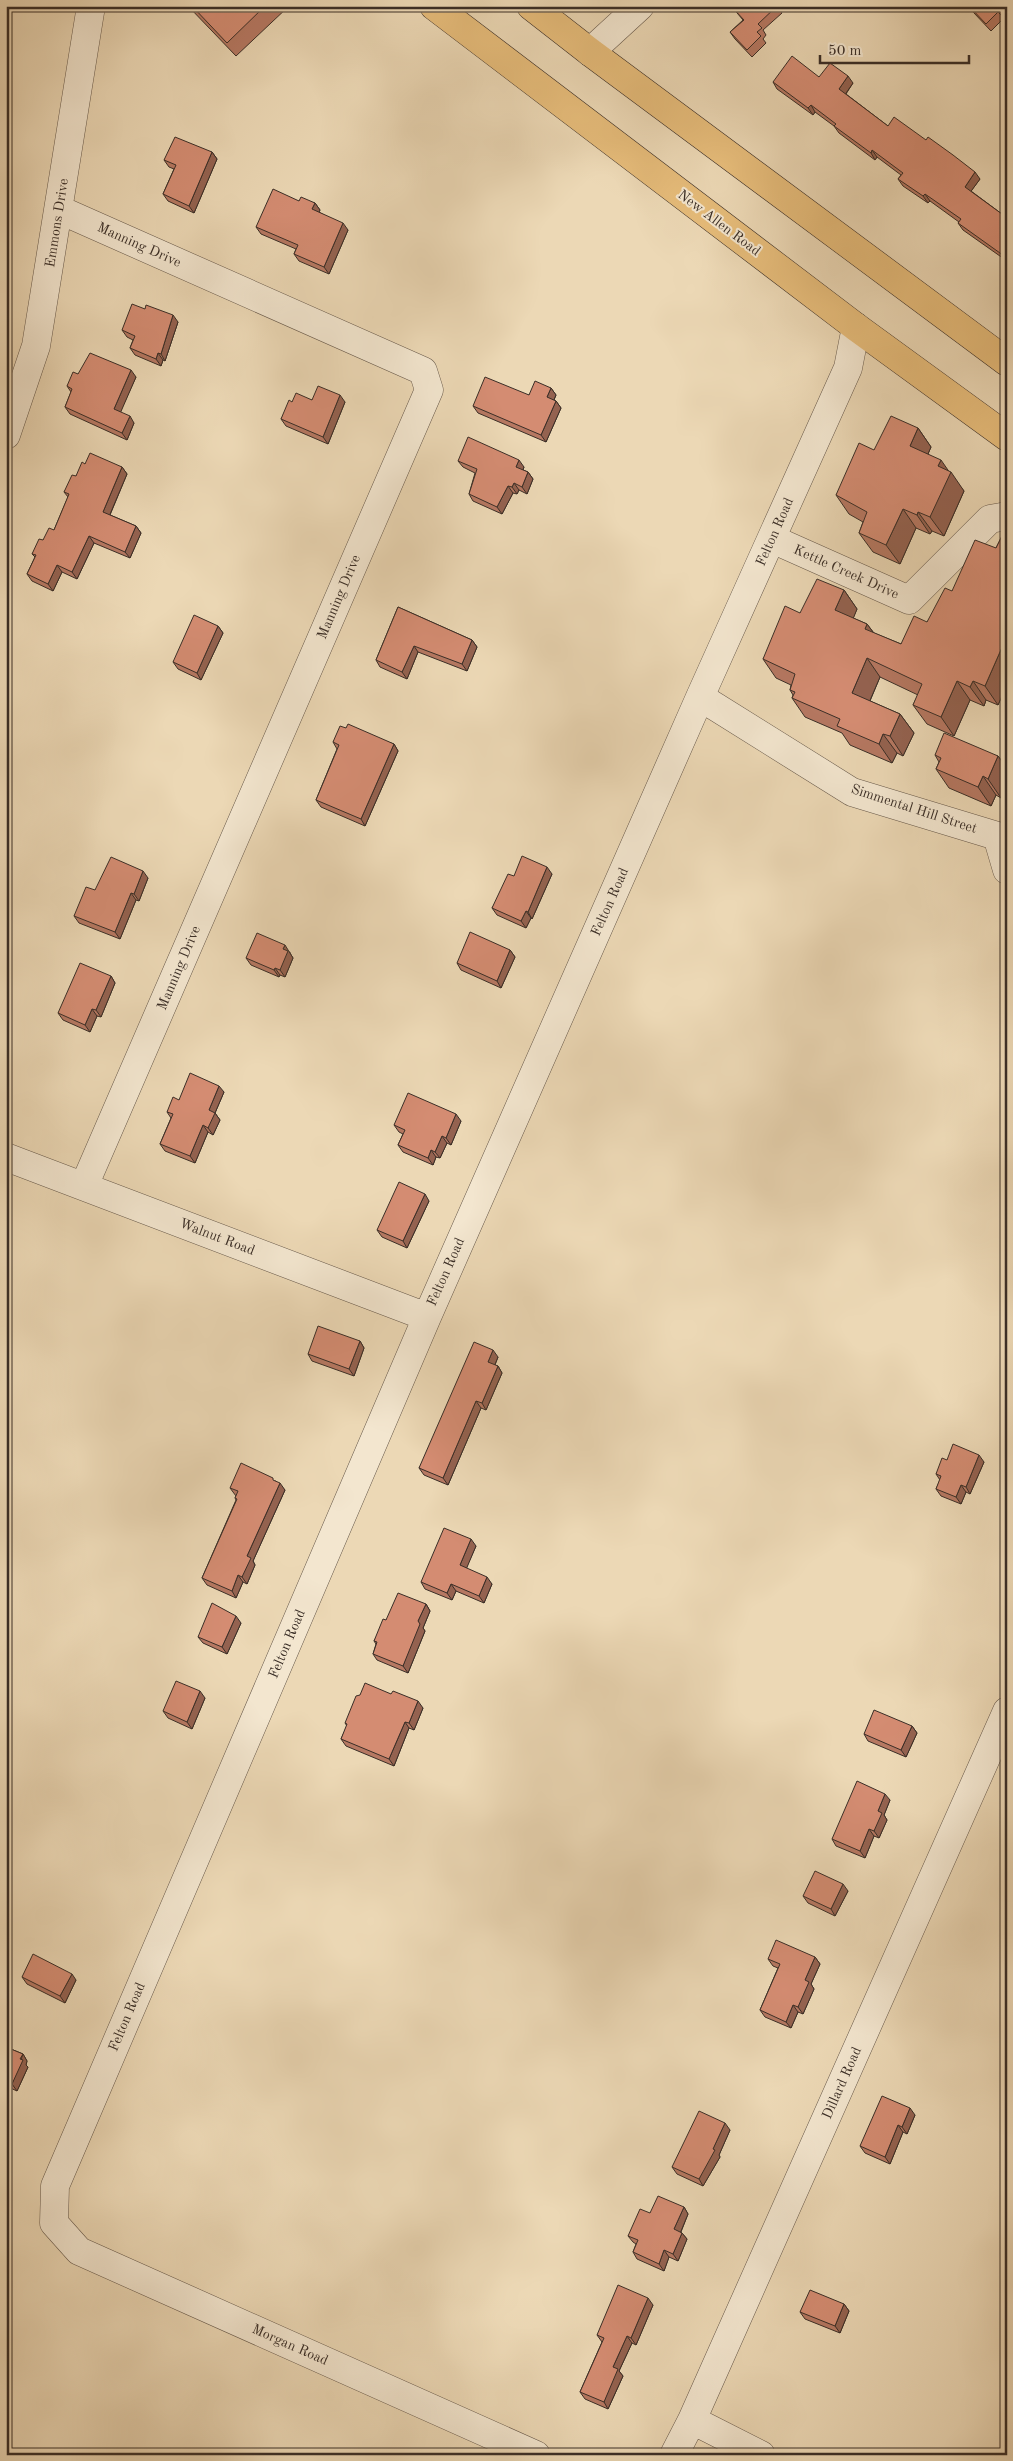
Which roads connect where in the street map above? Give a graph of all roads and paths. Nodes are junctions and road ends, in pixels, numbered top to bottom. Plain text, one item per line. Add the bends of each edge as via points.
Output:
1 (91, 6) edge
2 (434, 6) edge
3 (531, 6) edge
4 (640, 6) edge
5 (590, 52) junction
6 (60, 210) junction
7 (856, 327) junction
8 (1007, 362) edge
9 (6, 435) edge
10 (1007, 437) edge
11 (1007, 516) edge
12 (772, 539) junction
13 (700, 697) junction
14 (1002, 832) edge
15 (1007, 870) edge
16 (6, 1157) edge
17 (84, 1186) junction
18 (427, 1317) junction
19 (1007, 1711) edge
20 (54, 2223) joint
21 (692, 2420) junction
22 (536, 2455) edge
23 (674, 2455) edge
24 (762, 2455) edge

1 - 6 street, Emmons Drive
2 - 7 main road, New Allen Road
3 - 5 main road
4 - 5 street
5 - 8 main road
6 - 9 street, Emmons Drive via 36,346
6 - 17 street, Manning Drive via 423,371 428,390
7 - 10 main road, New Allen Road
7 - 12 street, Felton Road via 848,368
11 - 12 street, Kettle Creek Drive via 990,519 908,600
12 - 13 street, Felton Road
13 - 14 street, Simmental Hill Street via 852,792
13 - 18 street, Felton Road
14 - 15 street, Simmental Hill Street
16 - 17 street, Walnut Road
17 - 18 street, Walnut Road
18 - 20 street, Felton Road via 55,2186
19 - 21 street, Dillard Road
20 - 22 street, Morgan Road via 79,2251
21 - 23 street, Dillard Road
21 - 24 street

